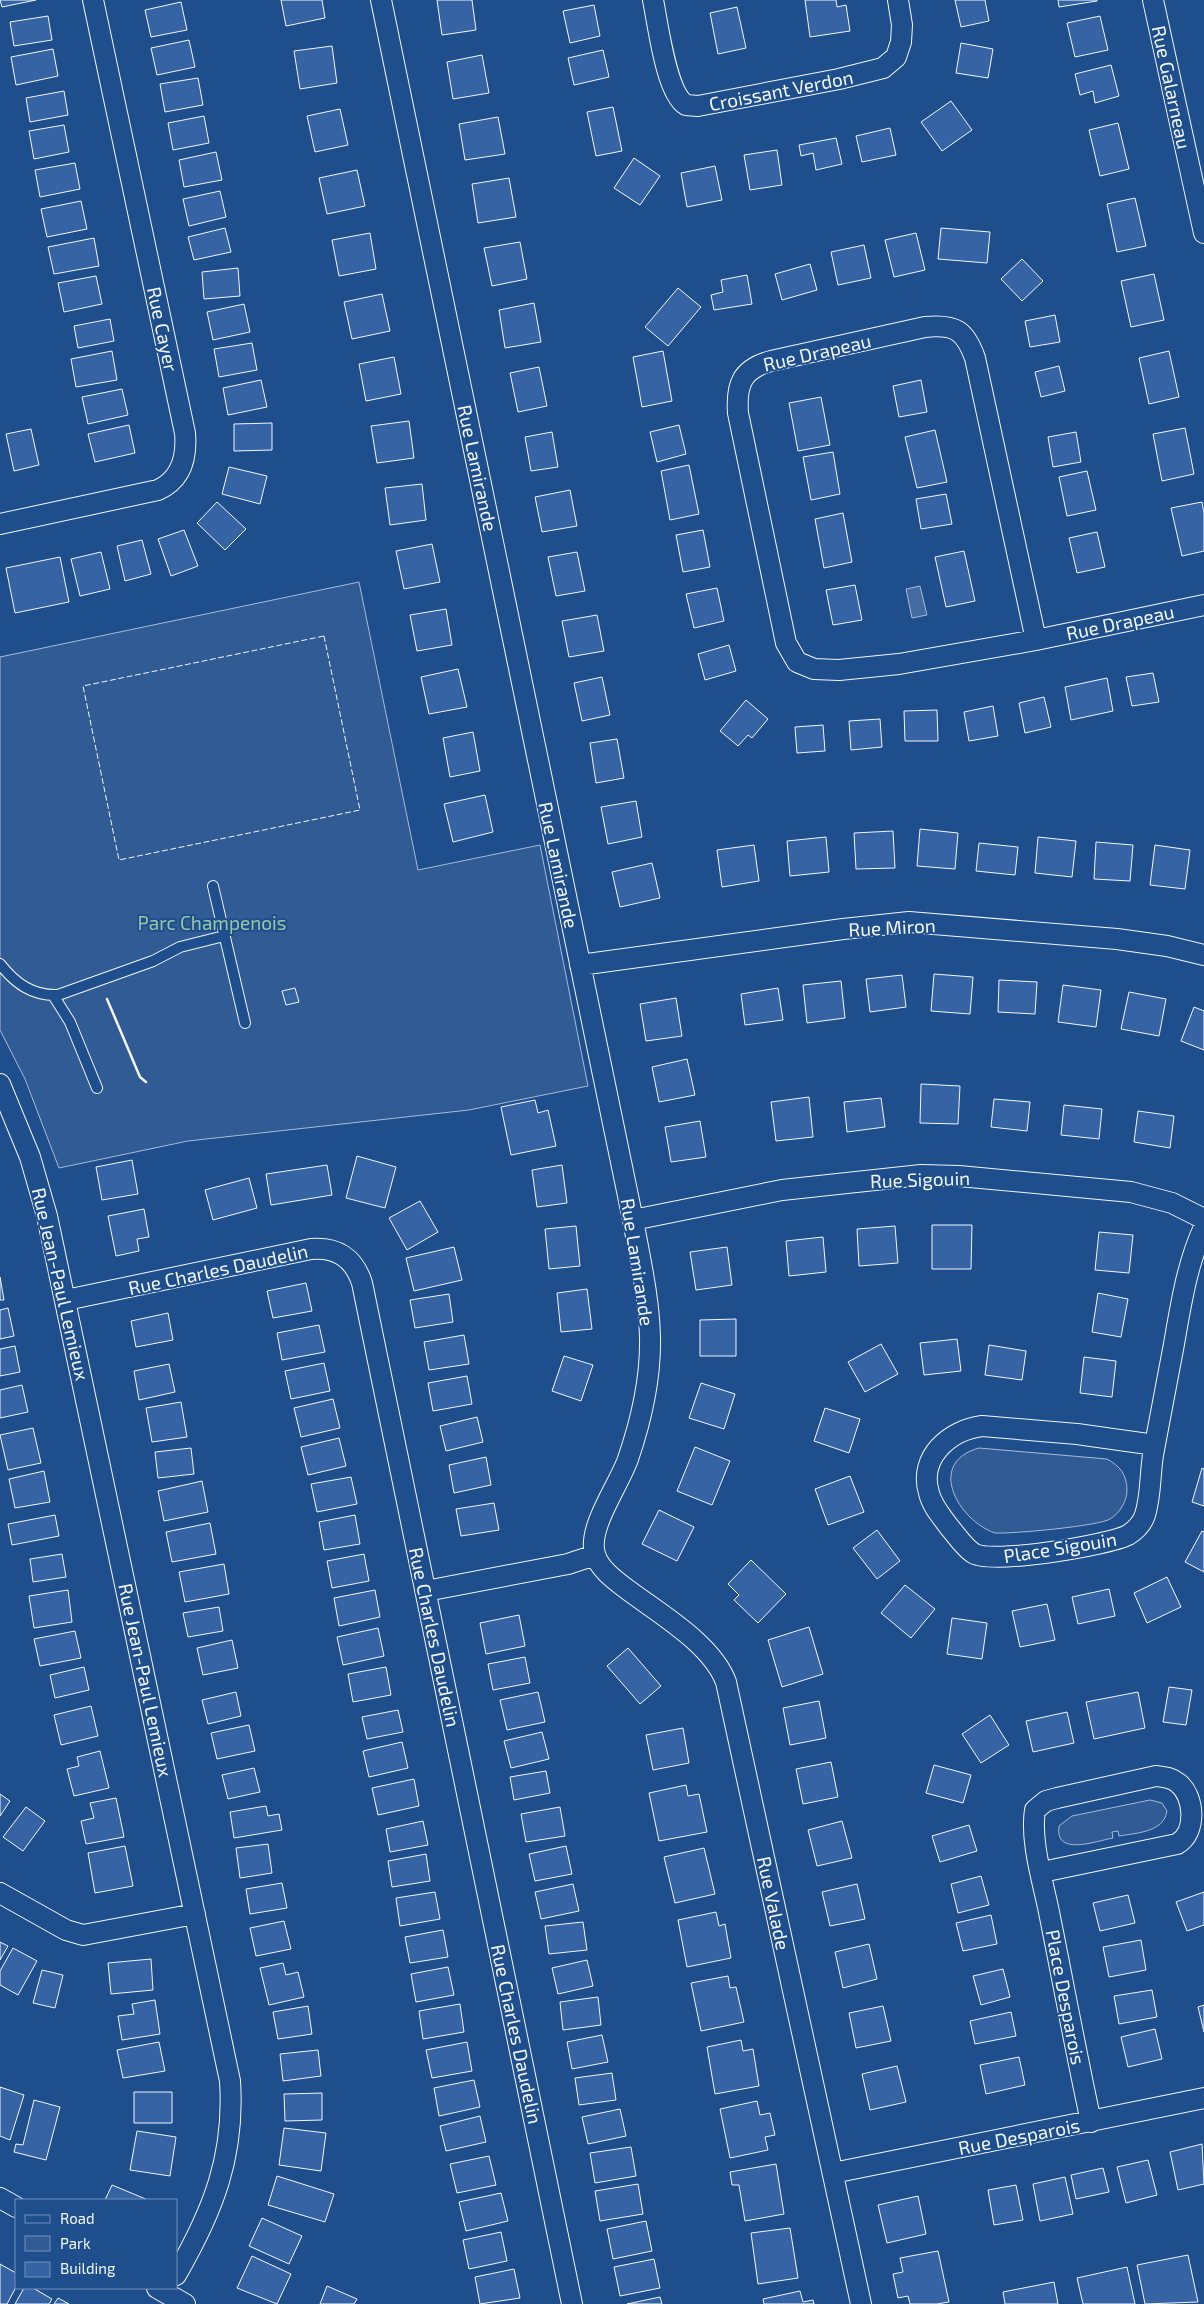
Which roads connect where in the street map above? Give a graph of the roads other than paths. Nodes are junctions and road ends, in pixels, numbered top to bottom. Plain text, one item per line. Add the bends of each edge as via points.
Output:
1 (92, 0) edge
2 (382, 0) edge
3 (653, 0) edge
4 (898, 0) edge
5 (1153, 0) edge
6 (1204, 233) edge
7 (0, 524) edge
8 (1204, 605) edge
9 (1036, 640) junction
10 (213, 886) dead end
11 (224, 936) junction
12 (1204, 955) edge
13 (0, 964) edge
14 (580, 965) junction
15 (53, 995) junction
16 (244, 1023) dead end
17 (0, 1084) edge
18 (97, 1088) dead end
19 (1204, 1218) edge
20 (633, 1220) junction
21 (1204, 1227) edge
22 (66, 1300) junction
23 (1155, 1445) junction
24 (595, 1555) junction
25 (426, 1591) junction
26 (1042, 1872) junction
27 (0, 1893) edge
28 (195, 1914) junction
29 (1204, 2098) edge
30 (1092, 2122) junction
31 (833, 2174) junction
32 (0, 2198) edge
33 (15, 2206) edge
34 (178, 2272) edge
35 (164, 2289) edge
36 (185, 2304) edge
37 (572, 2304) edge
38 (861, 2304) edge

1 - 7 street, Rue Cayer via 185,433 185,454 177,475 158,490
2 - 14 street, Rue Lamirande
3 - 4 street, Croissant Verdon via 676,94 686,105 698,106 884,68 896,57 901,42
5 - 6 street, Rue Galarneau
8 - 9 street, Rue Drapeau
9 - 9 street, Rue Drapeau via 975,358 964,335 945,326 925,327 770,361 746,373 737,395 738,412 786,643 796,662 825,670 899,664
10 - 11 lane
11 - 15 lane via 180,947 130,970 66,994
11 - 16 lane
12 - 14 street, Rue Miron via 1117,938 909,922
13 - 15 lane via 27,989
14 - 20 street, Rue Lamirande
15 - 18 lane via 70,1022
17 - 22 street, Rue Jean-Paul Lemieux via 40,1187
19 - 20 street, Rue Sigouin via 1172,1202 1131,1192 921,1175 776,1191
20 - 24 street, Rue Lamirande via 648,1310 648,1373 628,1459 594,1532
21 - 23 street, Place Sigouin via 1184,1284
22 - 25 street, Rue Charles Daudelin via 303,1250 332,1250 347,1258 356,1268 362,1283
22 - 28 street, Rue Jean-Paul Lemieux
23 - 23 street, Place Sigouin via 1142,1523 1127,1536 1107,1542 1000,1558 980,1556 965,1545 938,1512 927,1484 929,1465 940,1445 958,1431 972,1427 1076,1434
24 - 25 street via 568,1564
24 - 31 street, Rue Valade via 601,1566 619,1583 709,1652 723,1673
25 - 37 street, Rue Charles Daudelin
26 - 26 street, Place Desparois via 1177,1844 1187,1837 1190,1829 1186,1792 1170,1778 1156,1776 1046,1801 1035,1810 1034,1820
26 - 30 street, Place Desparois
27 - 28 street via 66,1930 84,1935
28 - 34 street, Rue Jean-Paul Lemieux via 230,2081 232,2122 215,2199
29 - 30 street, Rue Desparois
30 - 31 street, Rue Desparois
31 - 38 street, Rue Valade
32 - 33 street
35 - 36 street

